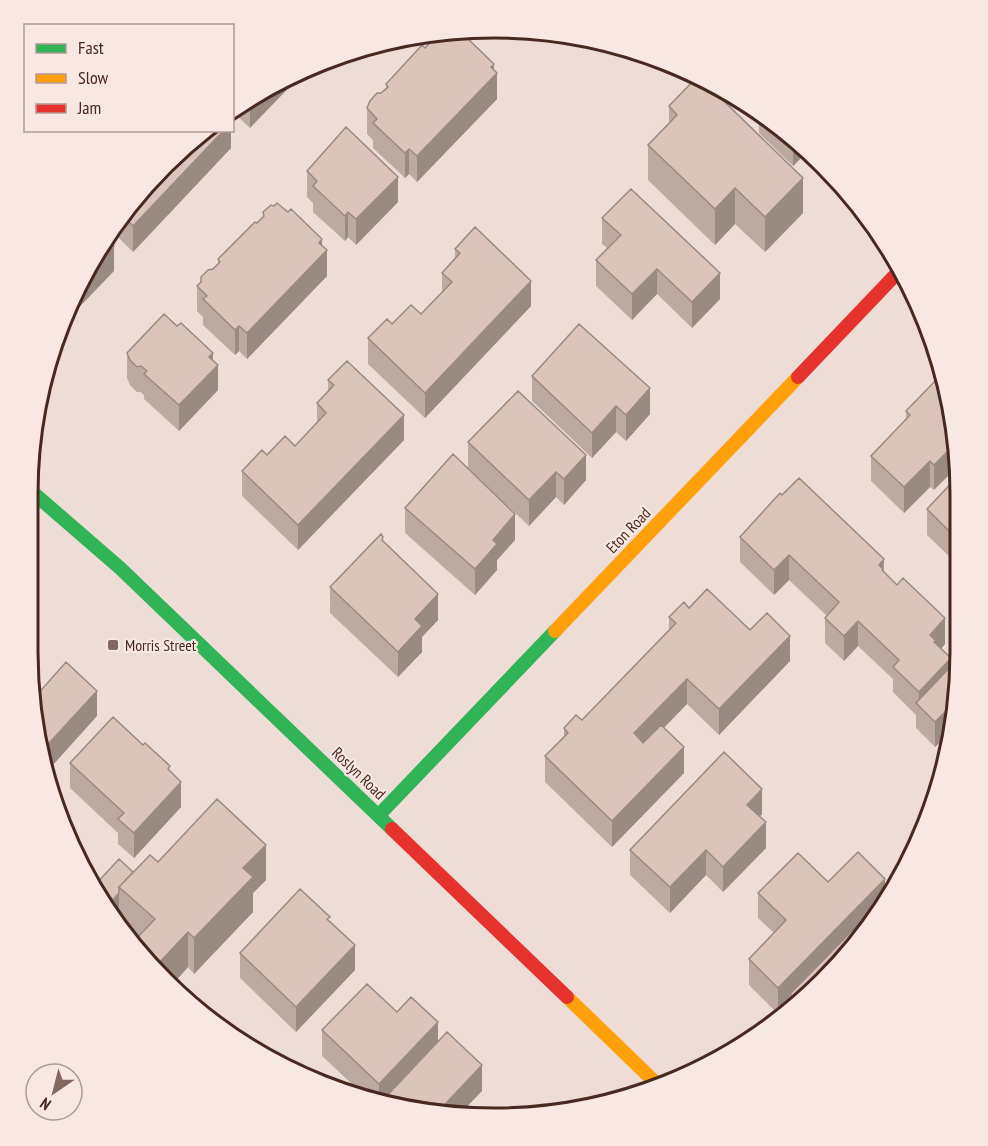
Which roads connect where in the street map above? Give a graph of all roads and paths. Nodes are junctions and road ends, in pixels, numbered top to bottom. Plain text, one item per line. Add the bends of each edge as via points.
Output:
1 (894, 276) edge
2 (38, 497) edge
3 (379, 814) junction
4 (653, 1080) edge

1 - 3 street, Eton Road
2 - 3 street, Roslyn Road via 120,568
3 - 4 street, Roslyn Road

